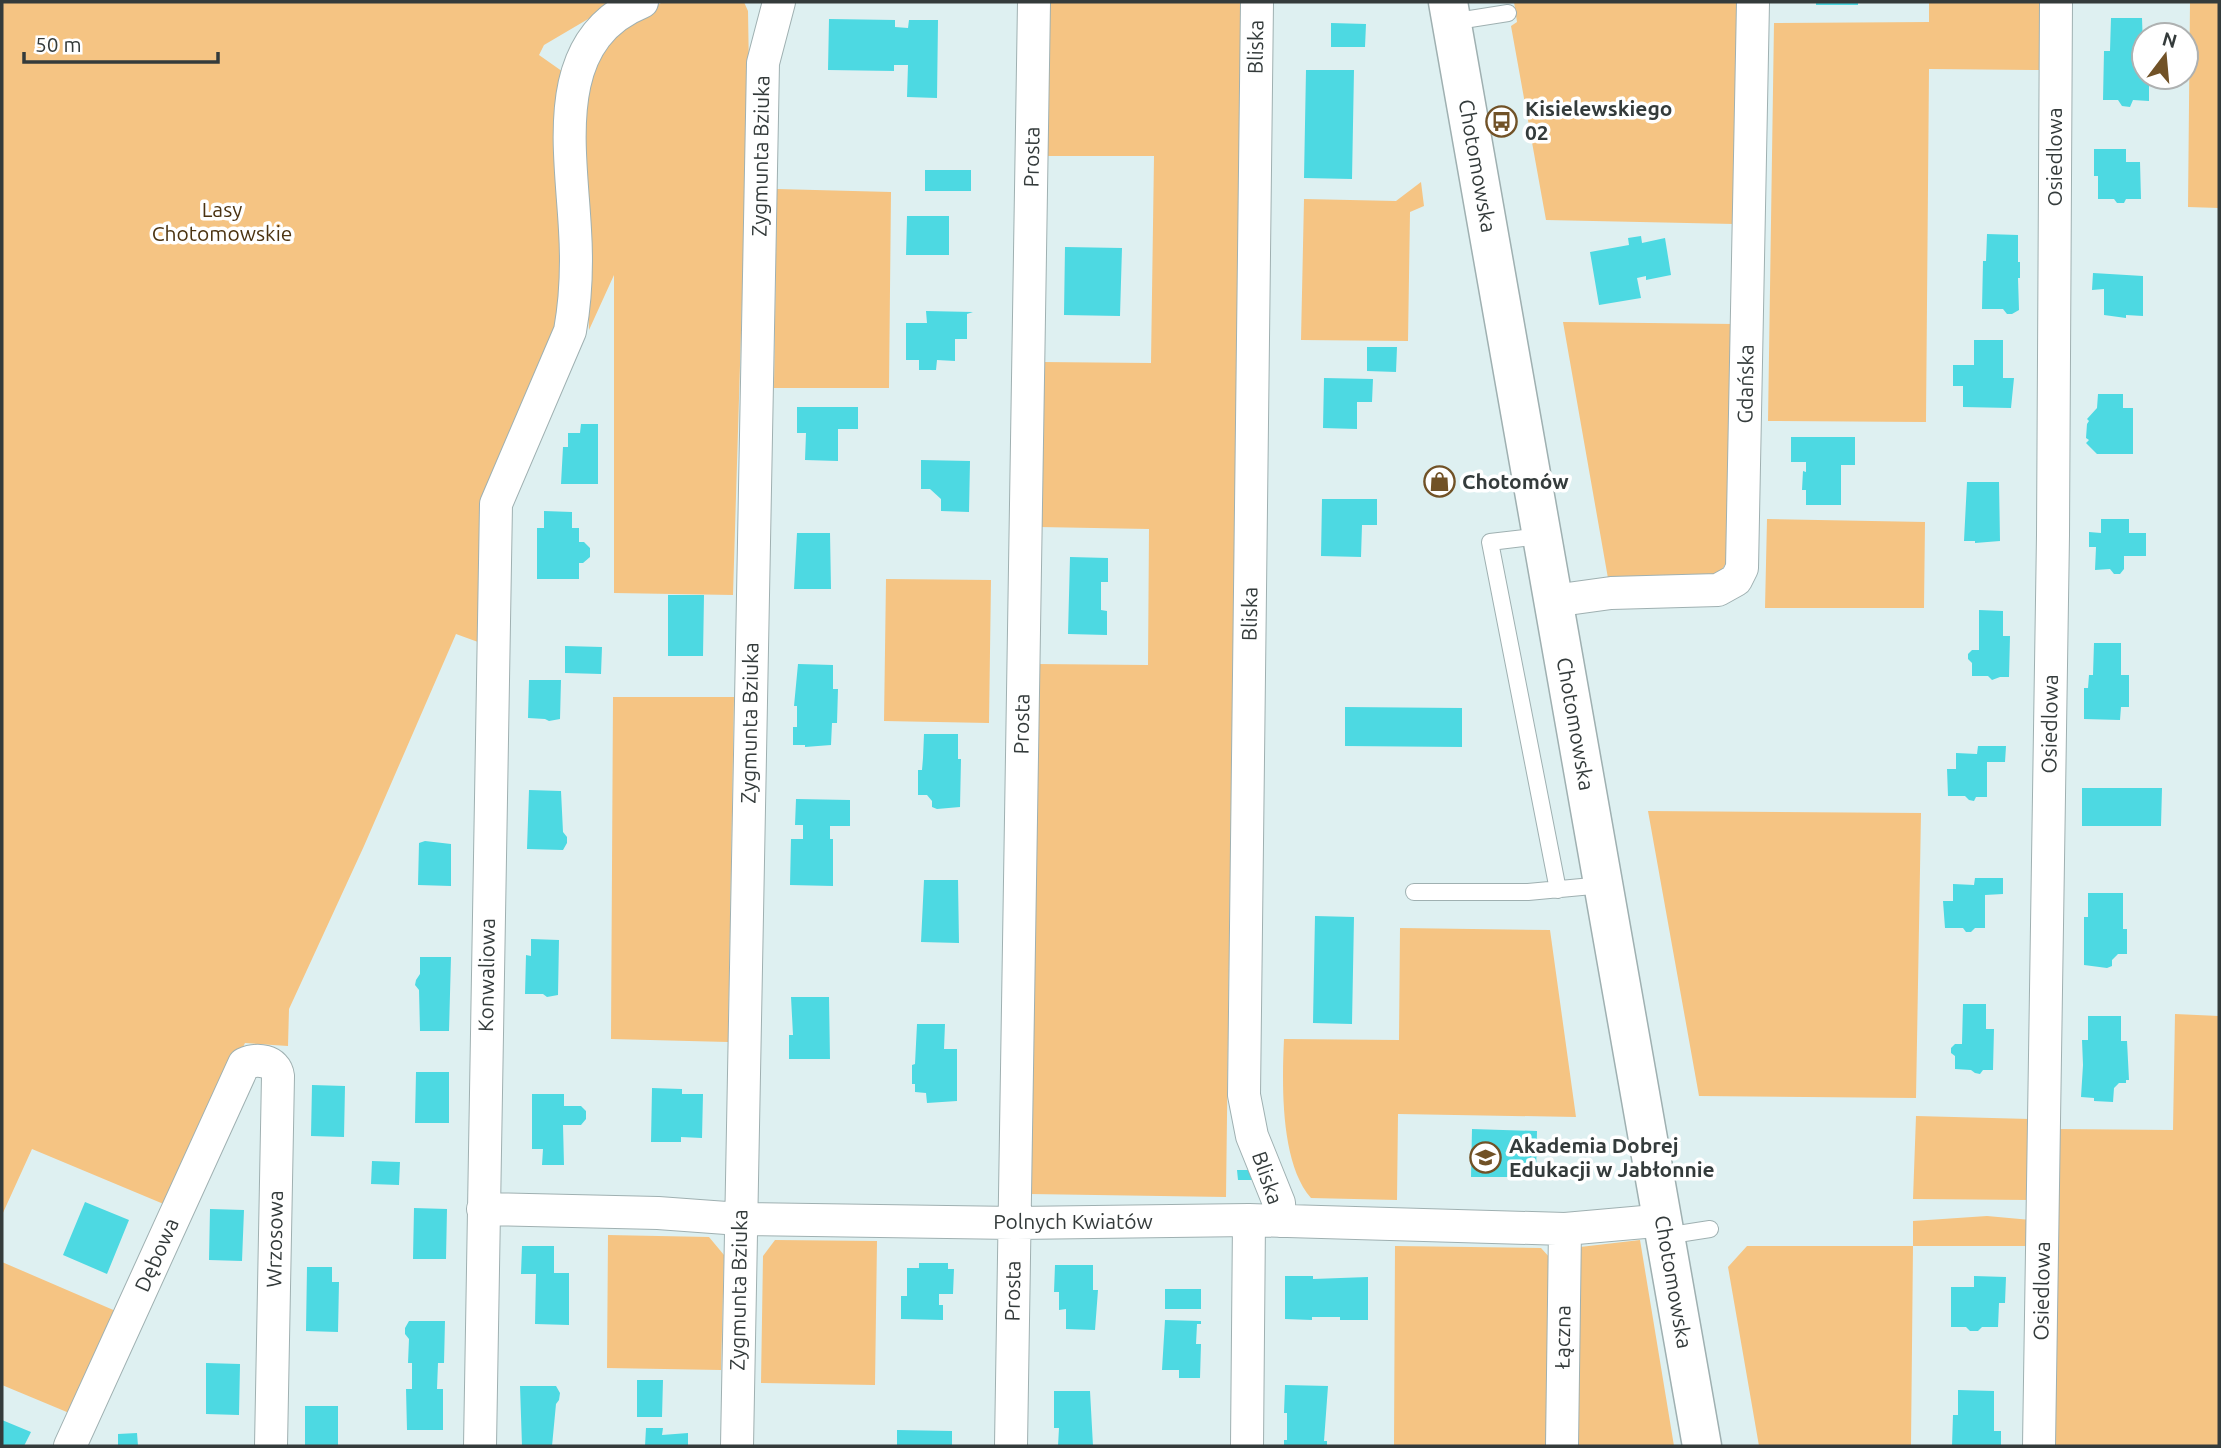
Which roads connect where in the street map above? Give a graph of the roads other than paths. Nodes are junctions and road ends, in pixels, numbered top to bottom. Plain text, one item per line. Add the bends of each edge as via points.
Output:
1 (642, 2) edge
2 (779, 2) edge
3 (1034, 2) edge
4 (1256, 2) edge
5 (1753, 2) edge
6 (2056, 2) edge
7 (1449, 12) edge
8 (1508, 13) dead end
9 (1541, 536) junction
10 (1553, 601) junction
11 (1602, 885) junction
12 (1558, 890) junction
13 (1415, 892) dead end
14 (244, 1064) joint
15 (483, 1209) junction
16 (740, 1219) junction
17 (1249, 1220) junction
18 (1280, 1221) junction
19 (1014, 1223) junction
20 (1664, 1227) junction
21 (1710, 1228) dead end
22 (1565, 1229) junction
23 (70, 1446) edge
24 (271, 1446) edge
25 (480, 1446) edge
26 (737, 1446) edge
27 (1011, 1446) edge
28 (1247, 1446) edge
29 (1562, 1446) edge
30 (1702, 1446) edge
31 (2039, 1446) edge

1 - 15 street, Konwaliowa via 599,33 577,72 569,141 575,307 570,331 496,503
2 - 16 street, Zygmunta Bziuka via 763,63
3 - 19 street, Prosta
4 - 18 street, Bliska via 1244,1095 1252,1136 1279,1203
5 - 10 street, Gdańska via 1742,568 1736,580 1717,590 1611,593
6 - 31 street, Osiedlowa
7 - 8 lane
7 - 9 street, Chotomowska
9 - 10 street, Chotomowska
9 - 12 lane via 1490,542
10 - 11 street, Chotomowska
11 - 12 lane
11 - 20 street, Chotomowska
12 - 13 lane
14 - 23 street, Dębowa
14 - 24 street, Wrzosowa via 254,1060 271,1063 278,1076
15 - 16 street, Polnych Kwiatów
15 - 25 street, Konwaliowa
16 - 19 street, Polnych Kwiatów
16 - 26 street, Zygmunta Bziuka
17 - 18 street, Polnych Kwiatów
17 - 19 street, Polnych Kwiatów
17 - 28 street, Bliska
18 - 22 street, Polnych Kwiatów
19 - 27 street, Prosta
20 - 21 lane
20 - 22 street, Polnych Kwiatów via 1644,1222
20 - 30 street, Chotomowska
22 - 29 street, Łączna

